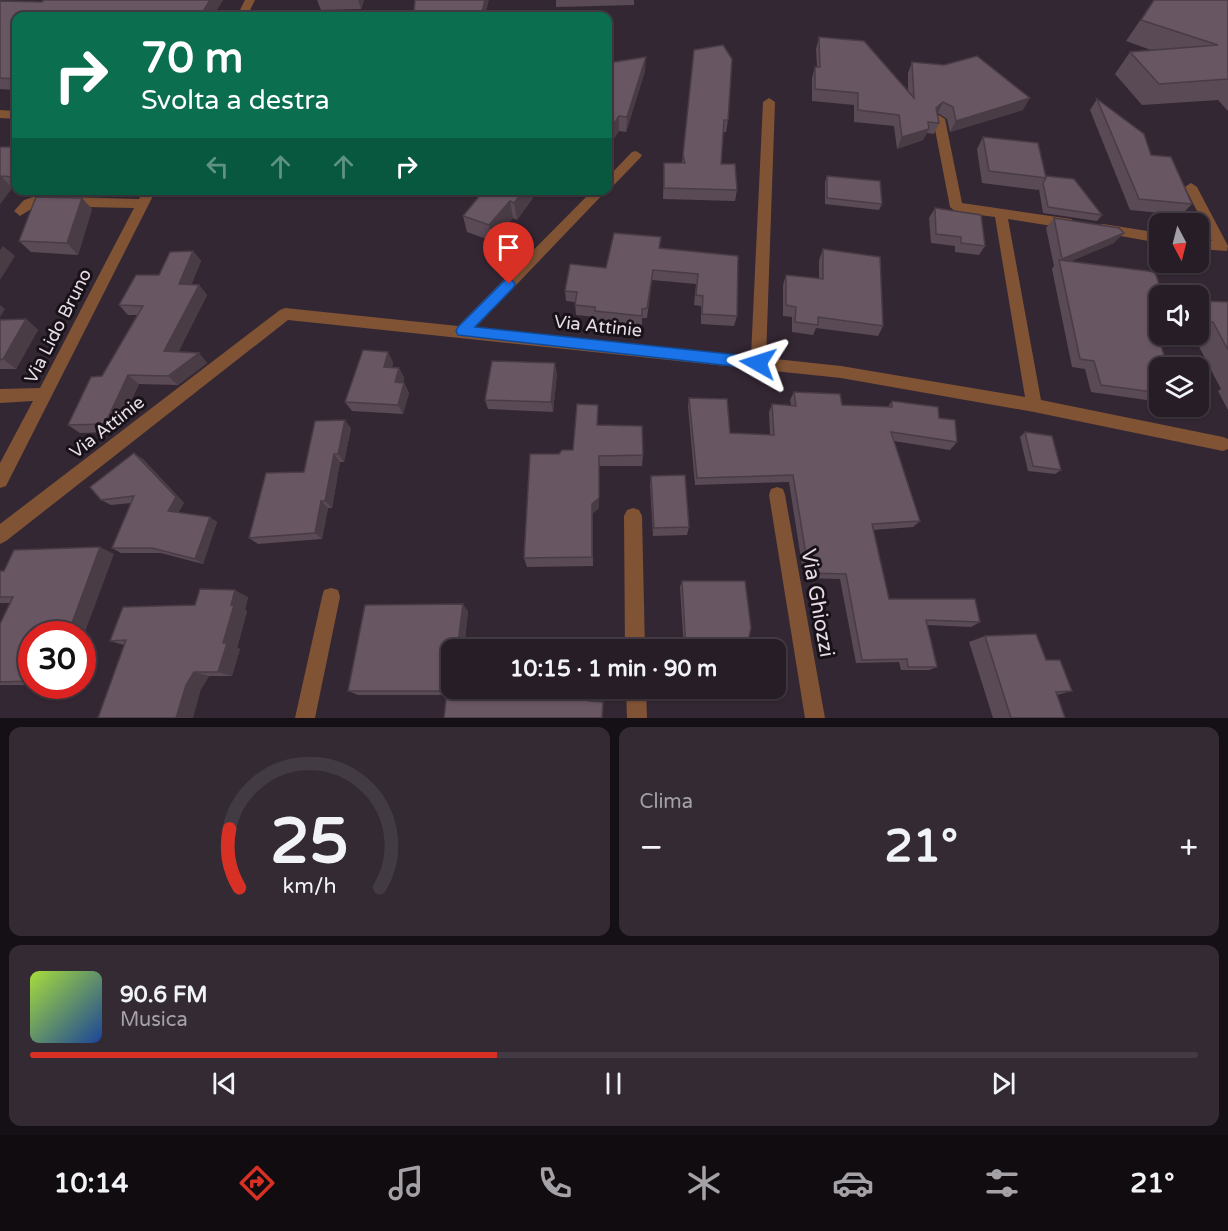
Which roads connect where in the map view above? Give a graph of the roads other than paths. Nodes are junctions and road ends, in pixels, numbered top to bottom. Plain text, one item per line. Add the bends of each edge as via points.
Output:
1 (769, 102) dead end
2 (939, 119) edge
3 (636, 155) dead end
4 (612, 180) edge
5 (1191, 187) dead end
6 (596, 195) edge
7 (147, 197) edge
8 (20, 211) dead end
9 (1204, 213) edge
10 (1000, 214) junction
11 (1209, 222) edge
12 (1149, 236) edge
13 (1209, 245) edge
14 (463, 331) junction
15 (758, 363) junction
16 (45, 394) junction
17 (0, 396) edge
18 (1034, 405) junction
19 (1223, 444) dead end
20 (0, 480) edge
21 (777, 495) dead end
22 (633, 516) dead end
23 (0, 535) edge
24 (331, 597) dead end
25 (635, 639) edge
26 (636, 699) edge
27 (306, 718) edge
28 (637, 718) edge
29 (815, 718) edge

1 - 15 street
2 - 10 street via 956,207
3 - 4 street
5 - 9 street
6 - 14 street
7 - 8 street via 36,201
7 - 16 street, Via Lido Bruno
10 - 12 street
10 - 18 street
11 - 13 street via 1222,247
14 - 15 street, Via Attinie
14 - 23 street, Via Attinie via 285,314
15 - 18 street, Via Attinie via 841,372
16 - 17 street
16 - 20 street, Via Lido Bruno
18 - 19 street, Via Attinie
21 - 29 street, Via Ghiozzi
22 - 25 street
24 - 27 street
26 - 28 street

